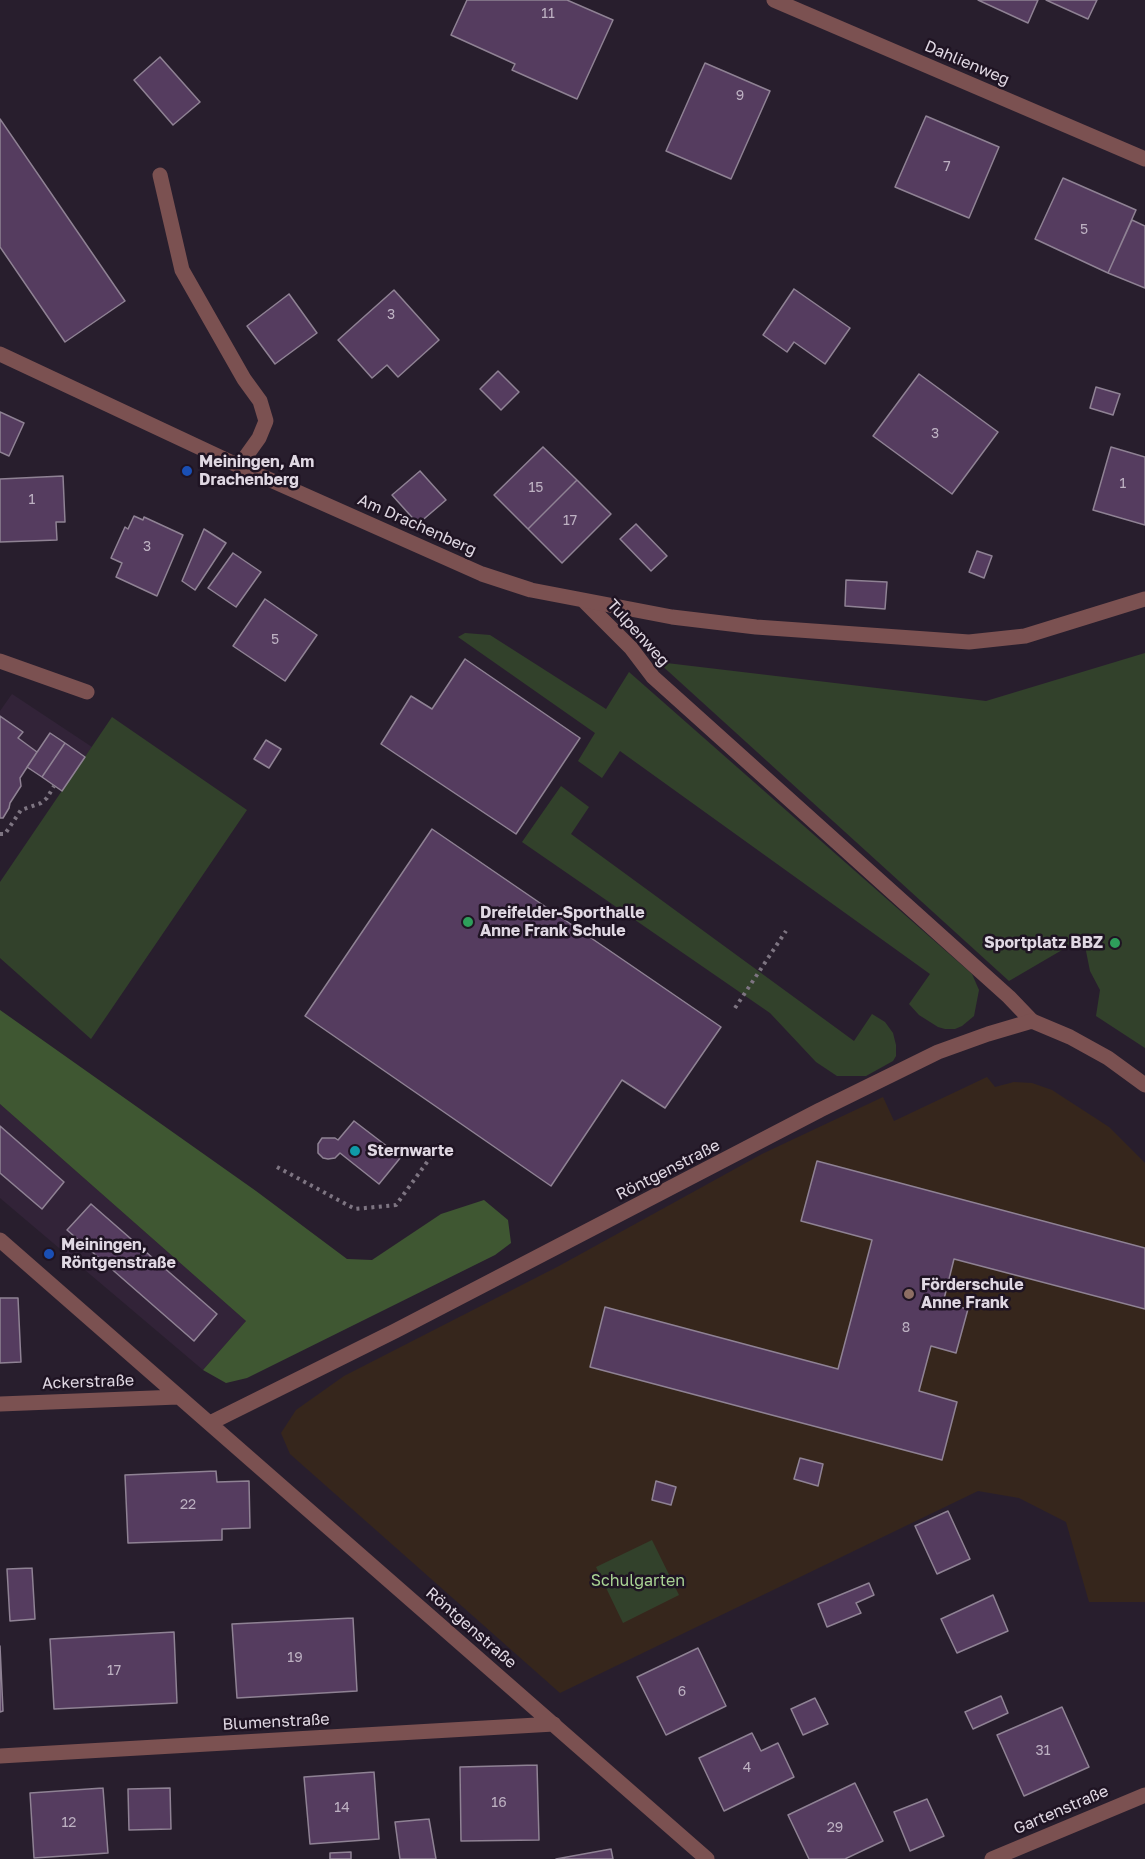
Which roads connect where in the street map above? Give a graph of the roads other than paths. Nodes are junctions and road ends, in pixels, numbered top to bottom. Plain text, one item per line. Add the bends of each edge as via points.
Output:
1 (774, 0) edge
2 (1145, 159) edge
3 (160, 175) dead end
4 (0, 354) edge
5 (239, 466) junction
6 (1145, 599) edge
7 (585, 602) junction
8 (0, 661) edge
9 (87, 692) dead end
10 (1032, 1022) junction
11 (1145, 1085) edge
12 (0, 1240) edge
13 (178, 1396) junction
14 (0, 1404) edge
15 (210, 1423) junction
16 (554, 1724) junction
17 (0, 1756) edge
18 (1145, 1795) edge
19 (707, 1859) edge
20 (992, 1859) edge

1 - 2 street, Dahlienweg
3 - 5 street via 182,270 260,401 266,421
4 - 5 street, Am Drachenberg
5 - 7 street, Am Drachenberg via 482,574
6 - 7 street, Tulpenweg via 1025,636 969,642 756,627
7 - 10 street, Tulpenweg via 631,648 653,677
8 - 9 street
10 - 11 street via 1108,1058
10 - 15 street, Röntgenstraße via 938,1052
12 - 13 street, Röntgenstraße
13 - 14 street, Ackerstraße
13 - 15 street, Röntgenstraße
15 - 16 street, Röntgenstraße
16 - 17 street, Blumenstraße
16 - 19 street, Röntgenstraße
18 - 20 street, Gartenstraße

